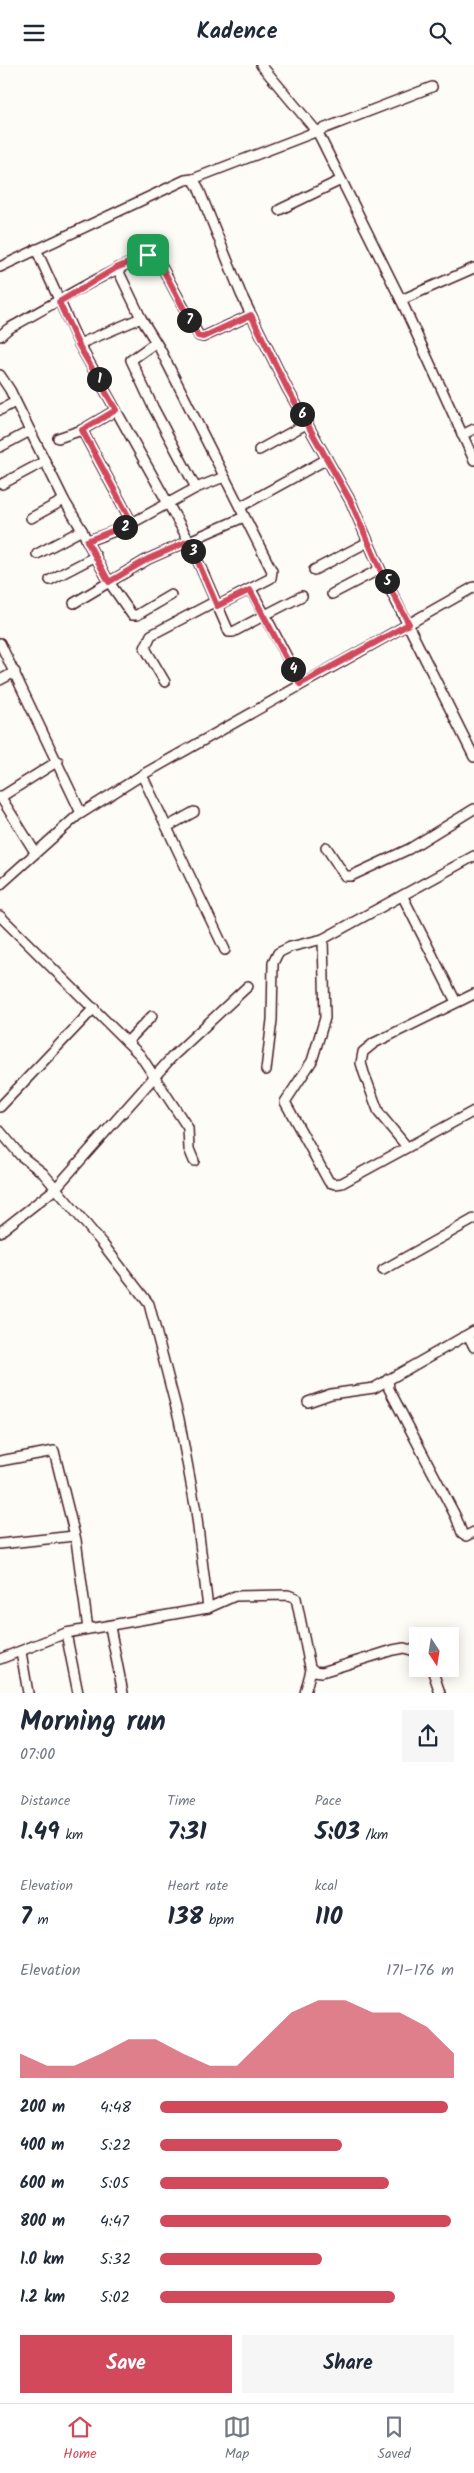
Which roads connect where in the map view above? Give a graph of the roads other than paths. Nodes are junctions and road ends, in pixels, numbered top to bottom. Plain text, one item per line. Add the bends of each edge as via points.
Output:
1 (261, 65) edge
2 (432, 87) dead end
3 (318, 133) junction
4 (193, 179) junction
5 (341, 180) junction
6 (279, 210) dead end
7 (36, 249) junction
8 (0, 267) edge
9 (116, 268) junction
10 (474, 268) edge
11 (401, 300) junction
12 (59, 302) junction
13 (251, 315) junction
14 (141, 318) junction
15 (0, 336) edge
16 (155, 343) junction
17 (78, 344) junction
18 (0, 375) edge
19 (15, 402) junction
20 (0, 410) edge
21 (116, 410) junction
22 (308, 423) junction
23 (474, 429) edge
24 (82, 430) junction
25 (30, 431) junction
26 (462, 435) junction
27 (58, 438) dead end
28 (0, 447) edge
29 (259, 449) dead end
30 (327, 459) junction
31 (474, 460) edge
32 (45, 461) junction
33 (224, 477) junction
34 (2, 484) dead end
35 (196, 488) junction
36 (64, 500) junction
37 (167, 503) junction
38 (240, 507) junction
39 (244, 517) junction
40 (31, 518) dead end
41 (132, 523) junction
42 (82, 530) junction
43 (87, 541) junction
44 (189, 541) junction
45 (368, 542) junction
46 (37, 554) dead end
47 (96, 556) junction
48 (380, 569) junction
49 (314, 570) dead end
50 (50, 580) dead end
51 (109, 582) junction
52 (474, 587) edge
53 (250, 590) junction
54 (332, 594) dead end
55 (171, 595) dead end
56 (302, 596) dead end
57 (74, 603) dead end
58 (216, 604) junction
59 (265, 615) junction
60 (409, 624) junction
61 (0, 643) edge
62 (15, 672) junction
63 (0, 680) edge
64 (165, 682) dead end
65 (300, 684) junction
66 (474, 757) edge
67 (58, 761) junction
68 (142, 775) junction
69 (0, 796) edge
70 (474, 809) edge
71 (194, 812) dead end
72 (81, 813) junction
73 (166, 827) junction
74 (326, 847) dead end
75 (35, 852) junction
76 (474, 856) edge
77 (0, 885) edge
78 (403, 897) junction
79 (0, 916) edge
80 (323, 939) junction
81 (225, 950) dead end
82 (248, 986) dead end
83 (474, 994) edge
84 (456, 1002) junction
85 (94, 1008) junction
86 (152, 1015) dead end
87 (127, 1042) junction
88 (266, 1070) dead end
89 (155, 1077) junction
90 (0, 1107) edge
91 (473, 1115) edge
92 (1, 1133) edge
93 (407, 1147) junction
94 (194, 1161) dead end
95 (55, 1189) junction
96 (474, 1219) edge
97 (0, 1232) edge
98 (383, 1270) dead end
99 (471, 1333) edge
100 (474, 1347) edge
101 (388, 1379) junction
102 (308, 1401) dead end
103 (0, 1461) edge
104 (474, 1532) edge
105 (74, 1536) junction
106 (0, 1544) edge
107 (208, 1608) junction
108 (110, 1627) junction
109 (88, 1629) junction
110 (66, 1633) junction
111 (409, 1649) edge
112 (21, 1652) junction
113 (0, 1659) edge
114 (311, 1670) junction
115 (435, 1677) edge
116 (28, 1693) edge
117 (78, 1693) edge
118 (123, 1693) edge
119 (305, 1693) edge
120 (440, 1693) edge

1 - 3 street
2 - 3 street
3 - 4 street
3 - 5 street
4 - 7 street
4 - 13 street
5 - 6 street
5 - 11 street
7 - 8 street
7 - 12 street
9 - 12 street
9 - 13 street via 148,255 156,256 198,336 203,337
9 - 14 street
10 - 11 street
11 - 26 street
12 - 15 street
12 - 17 street
13 - 22 street
14 - 16 street
14 - 17 street
16 - 33 street
16 - 35 street via 131,360
17 - 21 street
18 - 19 street
19 - 20 street
19 - 25 street
21 - 24 street
21 - 37 street
22 - 29 street
22 - 30 street
23 - 26 street
24 - 27 street
24 - 41 street
25 - 28 street
25 - 32 street
26 - 31 street
30 - 38 street
30 - 45 street
32 - 34 street
32 - 36 street
33 - 35 street
33 - 38 street
35 - 37 street
36 - 40 street
36 - 42 street
37 - 41 street
37 - 44 street
38 - 39 street
39 - 44 street
39 - 53 street via 273,574
41 - 43 street
42 - 43 street
42 - 46 street
43 - 47 street
44 - 51 street via 148,559
44 - 58 street
45 - 48 street
45 - 49 street
47 - 50 street
47 - 51 street
48 - 54 street
48 - 60 street
51 - 55 street via 132,615
51 - 57 street
52 - 60 street
53 - 58 street
53 - 59 street
56 - 59 street
58 - 59 street via 231,633
58 - 64 street via 151,635 147,640 145,648
59 - 65 street
60 - 65 street
60 - 66 street
61 - 62 street
62 - 63 street
62 - 67 street
65 - 68 street
67 - 69 street
67 - 72 street
68 - 72 street
68 - 73 street
69 - 75 street
70 - 74 street via 408,849 351,875 345,876 340,871
71 - 73 street
72 - 75 street
73 - 81 street
75 - 77 street
76 - 78 street
78 - 80 street
78 - 84 street
79 - 85 street
80 - 88 street via 278,953 273,963 274,994
80 - 93 street via 325,1018 312,1061 286,1102 332,1183 342,1183
82 - 89 street
83 - 84 street
84 - 93 street via 374,1043 364,1052 361,1063 379,1113
85 - 87 street
85 - 90 street
86 - 87 street
87 - 89 street
89 - 94 street via 188,1128 189,1149
89 - 95 street
91 - 93 street
92 - 95 street
95 - 97 street
95 - 107 street via 102,1243 148,1304 179,1419 196,1511
96 - 98 street
99 - 100 street
99 - 101 street
101 - 102 street via 374,1388
101 - 104 street via 389,1389 462,1533 466,1536
103 - 105 street via 54,1451
105 - 106 street
105 - 109 street
107 - 108 street
107 - 114 street via 235,1596 288,1595 296,1598
108 - 109 street
108 - 118 street
109 - 110 street
110 - 112 street
110 - 117 street
111 - 114 street via 404,1648 322,1671
112 - 113 street
112 - 116 street
114 - 119 street
115 - 120 street

